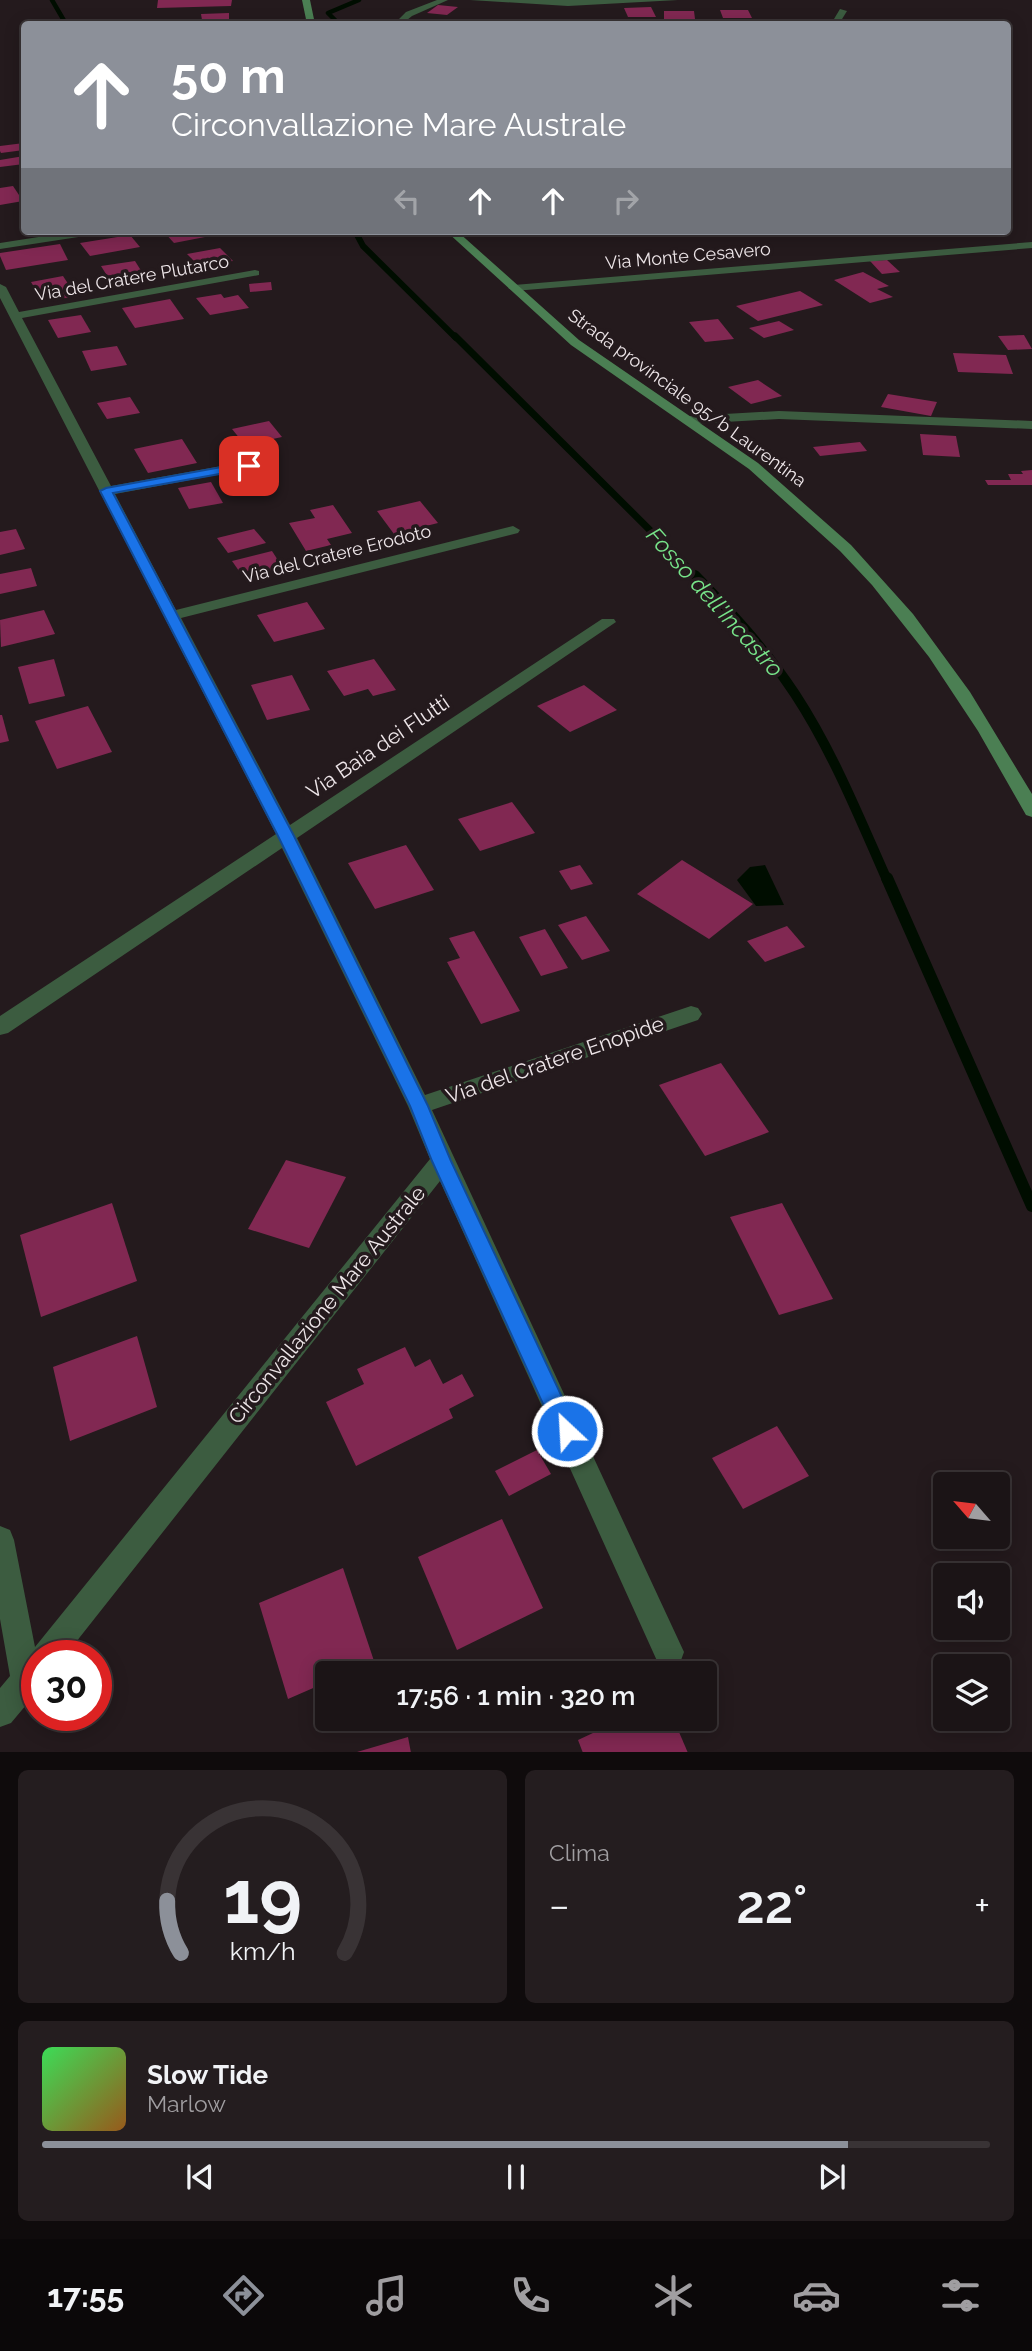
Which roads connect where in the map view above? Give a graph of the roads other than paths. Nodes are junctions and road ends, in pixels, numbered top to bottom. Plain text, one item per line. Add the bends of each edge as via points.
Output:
1 (306, 0) edge
2 (444, 0) edge
3 (474, 0) edge
4 (674, 0) edge
5 (843, 11) dead end
6 (310, 21) edge
7 (401, 21) edge
8 (837, 21) edge
9 (72, 235) edge
10 (456, 235) edge
11 (1032, 245) edge
12 (0, 246) edge
13 (255, 274) dead end
14 (0, 287) edge
15 (514, 288) junction
16 (15, 316) junction
17 (690, 420) junction
18 (1032, 425) edge
19 (249, 466) dead end
20 (106, 491) junction
21 (513, 530) dead end
22 (171, 616) junction
23 (608, 622) dead end
24 (1032, 811) edge
25 (286, 836) junction
26 (691, 1014) dead end
27 (0, 1027) edge
28 (419, 1106) junction
29 (442, 1161) junction
30 (0, 1540) edge
31 (23, 1640) edge
32 (59, 1640) edge
33 (669, 1652) dead end
34 (21, 1687) edge
35 (0, 1713) edge

1 - 6 main road
2 - 7 street
3 - 4 street via 568,4
5 - 8 street
9 - 12 street
10 - 15 main road, Strada provinciale 95/b Laurentina
11 - 15 street, Via Monte Cesavero
13 - 16 street, Via del Cratere Plutarco
14 - 16 street
15 - 17 main road, Strada provinciale 95/b Laurentina via 594,357
16 - 20 street
17 - 18 street via 779,415
17 - 24 main road, Strada provinciale 95/b Laurentina via 811,515 907,615 972,706
19 - 20 street
20 - 22 street
21 - 22 street, Via del Cratere Erodoto
22 - 25 street
23 - 25 street, Via Baia dei Flutti
25 - 27 street, Via Baia dei Flutti
25 - 28 street
26 - 28 street, Via del Cratere Enopide
28 - 29 street
29 - 32 street, Circonvallazione Mare Australe
29 - 33 street
30 - 31 street
34 - 35 street

